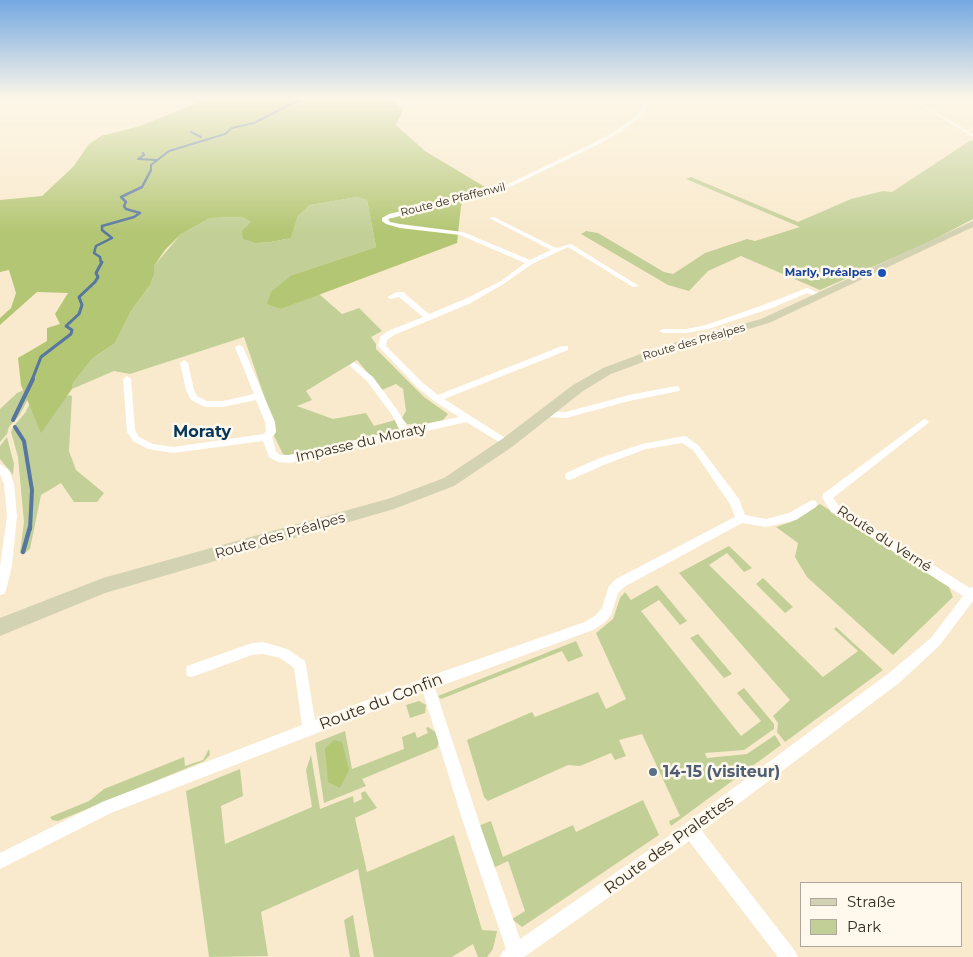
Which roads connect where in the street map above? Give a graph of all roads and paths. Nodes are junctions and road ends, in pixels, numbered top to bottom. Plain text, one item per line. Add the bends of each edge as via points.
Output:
1 (596, 144) edge
2 (492, 218) dead end
3 (973, 224) edge
4 (556, 250) junction
5 (530, 263) junction
6 (635, 286) dead end
7 (411, 290) dead end
8 (400, 294) junction
9 (822, 296) junction
10 (391, 297) dead end
11 (429, 318) junction
12 (664, 331) dead end
13 (239, 347) dead end
14 (565, 348) dead end
15 (184, 363) dead end
16 (354, 365) dead end
17 (127, 379) dead end
18 (676, 389) dead end
19 (259, 396) junction
20 (436, 399) junction
21 (545, 414) junction
22 (468, 418) junction
23 (924, 422) dead end
24 (406, 432) junction
25 (267, 436) junction
26 (507, 443) junction
27 (0, 468) edge
28 (570, 476) dead end
29 (812, 504) dead end
30 (742, 519) junction
31 (0, 590) edge
32 (972, 595) edge
33 (0, 627) edge
34 (192, 671) dead end
35 (427, 684) junction
36 (309, 729) junction
37 (691, 830) junction
38 (0, 861) edge
39 (513, 955) edge
40 (789, 957) edge

1 - 5 street, Route de Pfaffenwil via 506,187 385,218 388,223 400,226 461,233
2 - 4 street, Route de Pfaffenwil
3 - 9 main road, Route des Préalpes
4 - 5 street, Route de Pfaffenwil
4 - 6 street, Route de Pfaffenwil via 568,245
5 - 11 street, Route de Pfaffenwil via 468,301
7 - 8 street
8 - 10 street
8 - 11 street
9 - 12 street, Route des Préalpes via 807,290 708,326
9 - 21 main road, Route des Préalpes via 742,329 638,357 578,388
11 - 20 street, Route de Pfaffenwil via 391,333 383,339 382,346
13 - 19 street, Impasse du Moraty
14 - 20 street
15 - 19 street via 194,398 205,404 223,404
16 - 24 street via 370,379
17 - 25 street via 130,430 136,439 151,447 173,450
18 - 21 street via 566,414
19 - 25 street, Impasse du Moraty via 270,422 271,432
20 - 22 street, Route de Pfaffenwil
21 - 26 main road, Route des Préalpes
22 - 24 street, Impasse du Moraty
22 - 26 street, Route de Pfaffenwil
23 - 32 street, Route du Verné via 827,497 835,509
24 - 25 street, Impasse du Moraty via 289,459 272,454
26 - 33 main road, Route des Préalpes via 449,482 394,503 103,586
27 - 31 street via 8,484 12,516
28 - 30 street via 644,446 684,439 696,448 729,494
29 - 30 street via 792,517 766,522
30 - 35 street, Route du Confin via 620,583 613,590 607,611 589,626
32 - 37 street, Route des Pralettes via 936,642 894,678
34 - 36 street via 252,649 283,653 300,665
35 - 36 street, Route du Confin
35 - 39 street, Route des Pralettes
36 - 38 street, Route du Confin via 107,807
37 - 39 street, Route des Pralettes
37 - 40 street

